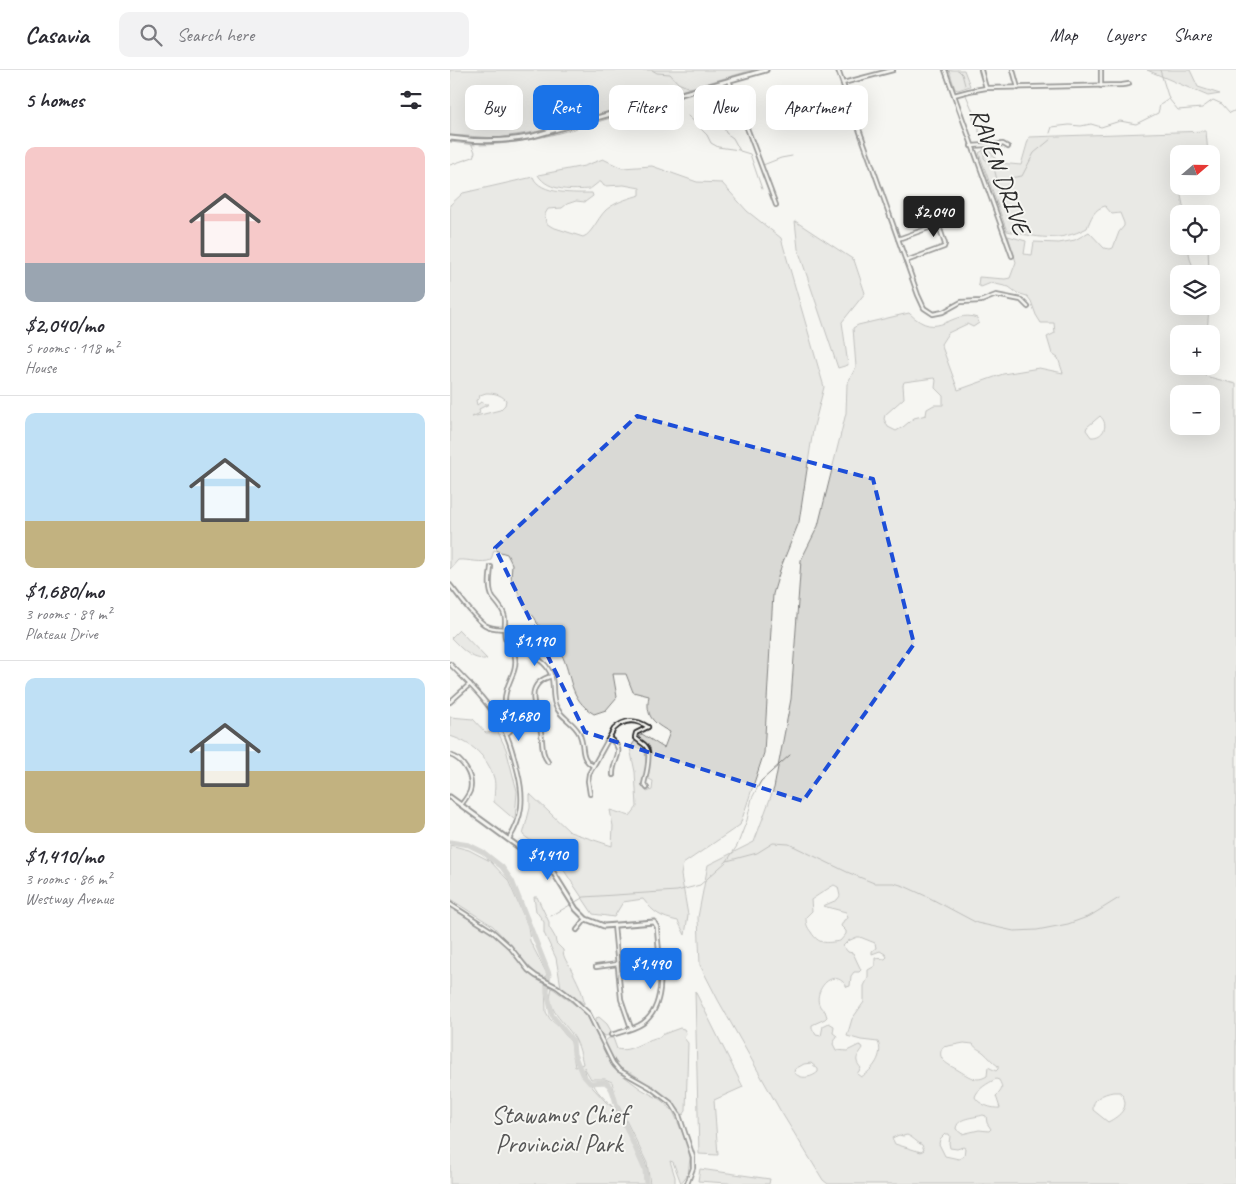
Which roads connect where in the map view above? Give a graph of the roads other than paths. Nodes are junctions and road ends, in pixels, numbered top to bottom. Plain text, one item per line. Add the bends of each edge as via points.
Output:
1 (766, 70) edge
2 (838, 70) edge
3 (893, 70) edge
4 (945, 70) edge
5 (981, 70) edge
6 (1013, 70) edge
7 (1101, 70) edge
8 (729, 80) junction
9 (843, 83) junction
10 (1129, 84) dead end
11 (1101, 86) junction
12 (986, 88) junction
13 (1018, 88) junction
14 (954, 95) junction
15 (450, 138) edge
16 (971, 146) junction
17 (1008, 147) dead end
18 (776, 205) dead end
19 (898, 239) junction
20 (1012, 256) dead end
21 (906, 261) junction
22 (1028, 307) dead end
23 (491, 568) dead end
24 (450, 585) edge
25 (505, 630) junction
26 (450, 664) edge
27 (552, 676) junction
28 (470, 684) junction
29 (450, 702) edge
30 (506, 734) junction
31 (609, 738) junction
32 (450, 755) edge
33 (548, 762) dead end
34 (593, 766) junction
35 (613, 775) dead end
36 (647, 788) dead end
37 (590, 794) dead end
38 (450, 797) edge
39 (461, 805) junction
40 (509, 839) junction
41 (450, 904) edge
42 (586, 919) junction
43 (654, 922) joint
44 (614, 925) junction
45 (578, 930) dead end
46 (618, 964) junction
47 (596, 967) dead end
48 (631, 1028) junction
49 (611, 1035) dead end
50 (687, 1184) edge

1 - 8 street
2 - 9 street
3 - 9 street
4 - 14 street, RAVEN DRIVE
5 - 12 street
6 - 13 street
7 - 11 street
8 - 15 street via 533,136 499,141
8 - 18 street
9 - 19 street
10 - 11 street
11 - 13 street
12 - 13 street
12 - 14 street
14 - 16 street, RAVEN DRIVE
16 - 17 street via 1003,144
16 - 20 street, RAVEN DRIVE
19 - 21 street
19 - 21 street via 937,225 946,244
21 - 22 street via 922,306 931,313 940,313 961,302 981,301 996,295 1021,300
23 - 25 street via 491,591 504,613
24 - 25 street via 481,622
25 - 27 street via 519,634
25 - 30 street via 516,661 505,694 506,706 514,723
26 - 28 street
27 - 33 street via 538,683 533,697 543,752
27 - 34 street via 556,708 576,728 585,759
28 - 29 street
28 - 30 street
30 - 40 street via 522,800 521,816
31 - 34 street
31 - 35 street via 619,749
31 - 36 street via 618,725 629,721 648,727 636,733 635,737 647,749 644,784
32 - 39 street via 463,763 470,782 470,792
34 - 37 street via 588,781
38 - 39 street
39 - 40 street
40 - 42 street via 553,872
41 - 50 street via 492,931 528,970 573,999 589,1014 606,1053 618,1069 672,1104 693,1157
42 - 44 street via 600,925
42 - 45 street
43 - 44 street
43 - 48 street via 659,1001 644,1022
44 - 46 street
46 - 47 street
46 - 48 street via 621,1000
48 - 49 street

